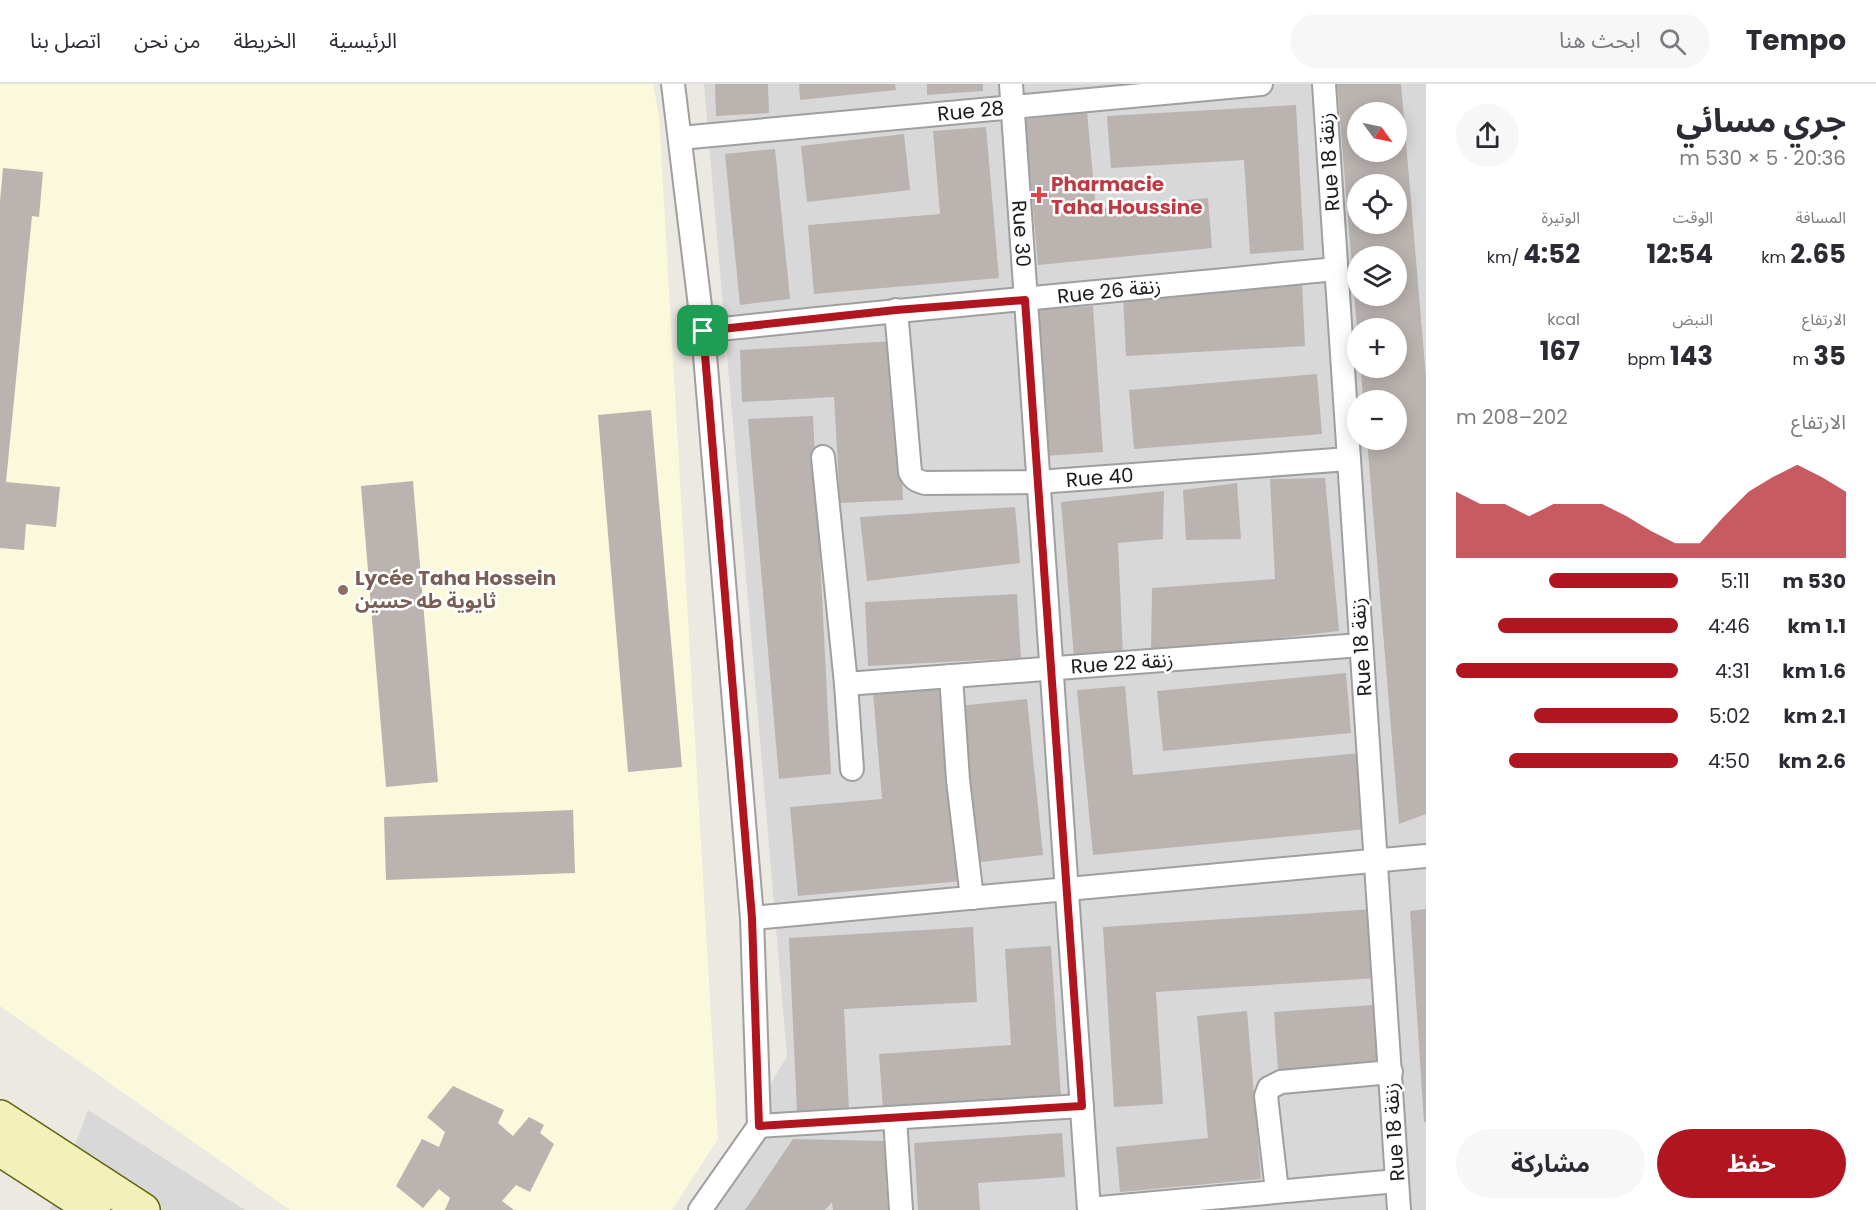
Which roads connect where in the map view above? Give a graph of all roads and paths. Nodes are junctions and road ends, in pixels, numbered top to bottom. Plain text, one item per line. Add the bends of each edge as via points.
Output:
1 (673, 84) edge
2 (1011, 84) edge
3 (1262, 84) edge
4 (1324, 84) edge
5 (1012, 107) junction
6 (680, 138) junction
7 (1335, 269) junction
8 (1025, 300) junction
9 (896, 310) junction
10 (703, 331) junction
11 (823, 457) dead end
12 (1349, 459) junction
13 (1038, 482) junction
14 (1361, 645) junction
15 (1051, 668) junction
16 (951, 676) junction
17 (846, 684) junction
18 (852, 770) dead end
19 (1426, 856) edge
20 (1376, 860) junction
21 (1067, 890) junction
22 (972, 898) junction
23 (752, 918) junction
24 (1391, 1072) junction
25 (1082, 1106) junction
26 (0, 1117) edge
27 (895, 1118) junction
28 (759, 1126) junction
29 (0, 1149) edge
30 (1397, 1181) junction
31 (1276, 1191) junction
32 (94, 1210) edge
33 (143, 1210) edge
34 (700, 1210) edge
35 (901, 1210) edge
36 (1089, 1210) edge
37 (1399, 1210) edge

1 - 6 street
2 - 5 street, Rue 30
3 - 5 street, Rue 28
4 - 7 street, Rue 18 زنقة
5 - 6 street, Rue 28
5 - 8 street, Rue 30
6 - 10 street
7 - 8 street, Rue 26 زنقة
7 - 12 street, Rue 18 زنقة
8 - 9 street, Rue 26 زنقة
8 - 13 street, Rue 30
9 - 10 street, Rue 26 زنقة
9 - 13 street, Rue 40 via 913,478 925,483
10 - 23 street
11 - 17 street
12 - 13 street, Rue 40
12 - 14 street, Rue 18 زنقة
13 - 15 street, Rue 30
14 - 15 street, Rue 22 زنقة
14 - 20 street, Rue 18 زنقة
15 - 16 street, Rue 22 زنقة
15 - 21 street, Rue 30
16 - 17 street, Rue 22 زنقة
16 - 22 street
17 - 18 street
19 - 20 street
20 - 21 street
20 - 24 street, Rue 18 زنقة
21 - 22 street
21 - 25 street, Rue 30
22 - 23 street
23 - 28 street
24 - 30 street, Rue 18 زنقة
24 - 31 street via 1272,1085 1266,1095
25 - 27 street
25 - 36 street, Rue 30
26 - 33 street
27 - 28 street
27 - 35 street
28 - 34 street
29 - 32 street
30 - 31 street
30 - 37 street, Rue 18 زنقة
31 - 36 street

